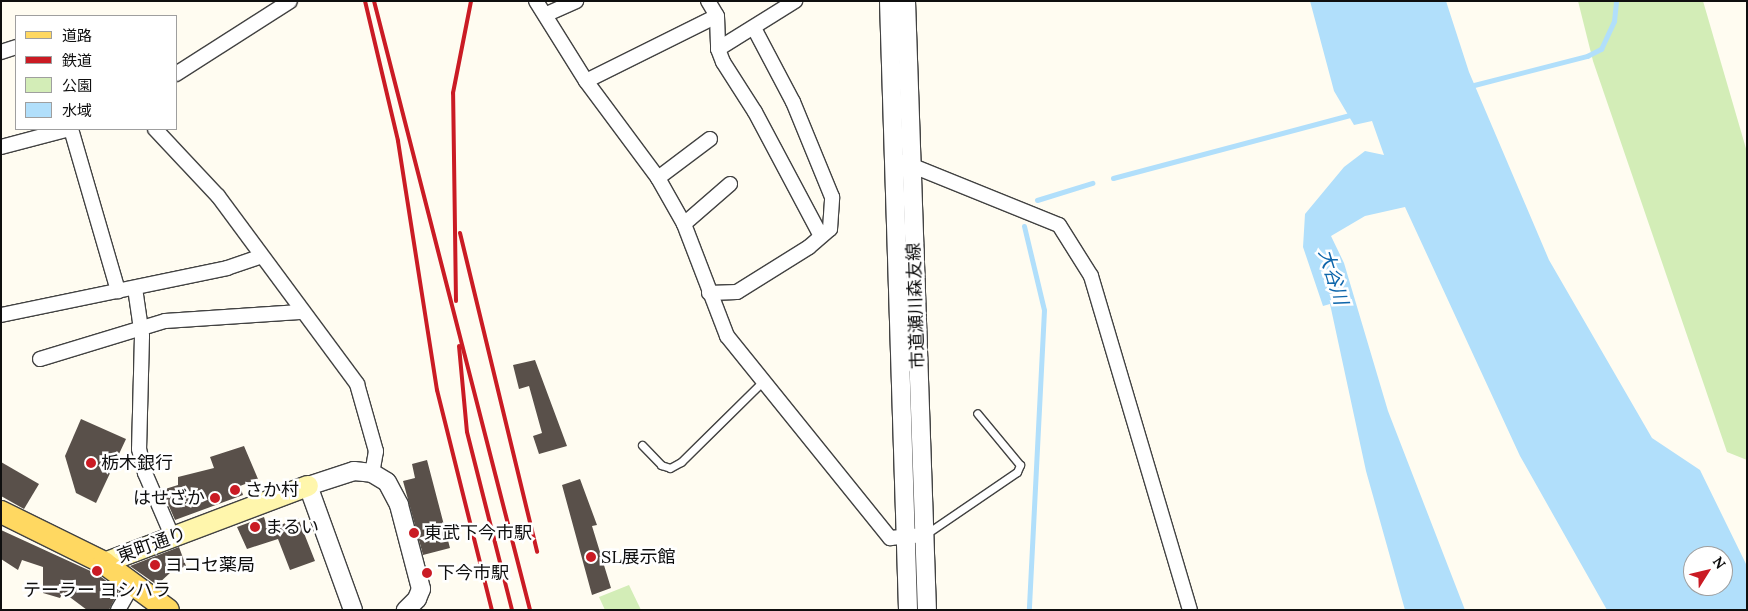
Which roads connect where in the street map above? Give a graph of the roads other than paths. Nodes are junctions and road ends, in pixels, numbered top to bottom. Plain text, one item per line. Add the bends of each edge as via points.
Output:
1 (290, 1) edge
2 (536, 1) edge
3 (554, 1) edge
4 (576, 1) edge
5 (708, 1) edge
6 (795, 1) edge
7 (888, 1) edge
8 (906, 1) edge
9 (547, 14) junction
10 (717, 16) junction
11 (754, 28) junction
12 (15, 47) edge
13 (718, 49) junction
14 (1, 52) edge
15 (178, 73) edge
16 (586, 81) junction
17 (66, 130) edge
18 (70, 130) edge
19 (156, 130) edge
20 (710, 139) dead end
21 (1, 147) edge
22 (891, 160) junction
23 (911, 164) junction
24 (658, 178) junction
25 (730, 184) dead end
26 (684, 224) junction
27 (821, 236) junction
28 (261, 256) junction
29 (135, 288) junction
30 (118, 291) junction
31 (709, 293) junction
32 (300, 312) junction
33 (1, 316) edge
34 (142, 328) junction
35 (40, 359) dead end
36 (762, 382) junction
37 (977, 413) dead end
38 (642, 446) dead end
39 (372, 473) junction
40 (308, 486) junction
41 (1, 512) edge
42 (924, 535) junction
43 (173, 538) junction
44 (906, 539) junction
45 (104, 564) junction
46 (134, 584) junction
47 (118, 610) edge
48 (168, 610) edge
49 (352, 610) edge
50 (406, 610) edge
51 (908, 610) edge
52 (927, 610) edge
53 (1190, 610) edge

1 - 15 street
2 - 9 street
3 - 9 street
4 - 9 street
5 - 10 street
6 - 11 street
7 - 22 street, 市道瀬川森友線
8 - 23 street, 市道瀬川森友線
9 - 16 street
10 - 13 street
10 - 16 street
11 - 13 street
11 - 27 street via 793,102 832,197 830,228
12 - 14 street
13 - 27 street
16 - 24 street
17 - 21 street
18 - 30 street
19 - 28 street via 218,196
20 - 24 street
22 - 23 street
22 - 44 street, 市道瀬川森友線
23 - 42 street, 市道瀬川森友線
23 - 53 street via 1059,225 1090,276
24 - 26 street
25 - 26 street
26 - 31 street
27 - 31 street via 737,292
28 - 29 street via 228,268
28 - 32 street
29 - 30 street
29 - 34 street
30 - 33 street
31 - 36 street via 727,336
32 - 34 street via 165,321
32 - 39 street via 357,384 376,451
34 - 35 street
34 - 43 street via 139,449 144,473
36 - 38 lane via 681,462 670,468 661,465
36 - 44 street via 890,538
37 - 42 lane via 1020,465 1017,472
39 - 40 street via 354,471
39 - 50 street via 388,482 399,505 418,574 418,600
40 - 43 main road, 東町通り
40 - 49 street
41 - 45 main road, 東町通り
42 - 44 street
42 - 52 street, 市道瀬川森友線
43 - 45 main road, 東町通り
44 - 51 street, 市道瀬川森友線
45 - 46 main road
46 - 47 street
46 - 48 main road

